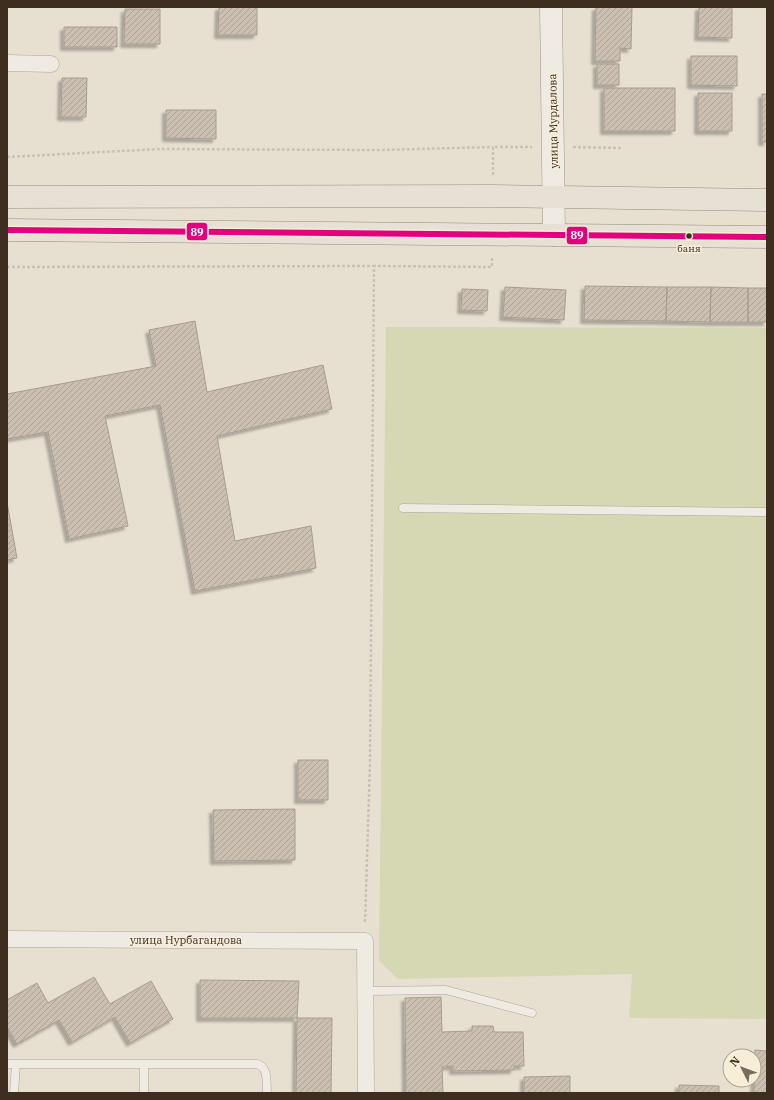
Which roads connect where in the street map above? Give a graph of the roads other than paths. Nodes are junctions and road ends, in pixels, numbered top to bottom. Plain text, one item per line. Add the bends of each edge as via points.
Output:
1 (551, 7) edge
2 (7, 63) edge
3 (50, 64) dead end
4 (7, 197) edge
5 (554, 197) junction
6 (767, 200) edge
7 (7, 230) edge
8 (554, 235) junction
9 (767, 237) edge
10 (403, 508) dead end
11 (767, 512) edge
12 (7, 939) edge
13 (365, 991) junction
14 (532, 1013) dead end
15 (11, 1064) edge
16 (144, 1064) junction
17 (14, 1093) edge
18 (144, 1093) edge
19 (267, 1093) edge
20 (366, 1093) edge

1 - 5 street, улица Мурдалова
2 - 3 street
4 - 5 main road
5 - 6 main road
5 - 8 street, улица Мурдалова
7 - 8 main road
8 - 9 main road
10 - 11 lane
12 - 13 street, улица Нурбагандова via 365,941
13 - 14 lane via 446,990
13 - 20 street
15 - 16 lane
15 - 17 lane
16 - 18 lane
16 - 19 lane via 257,1064 264,1068

